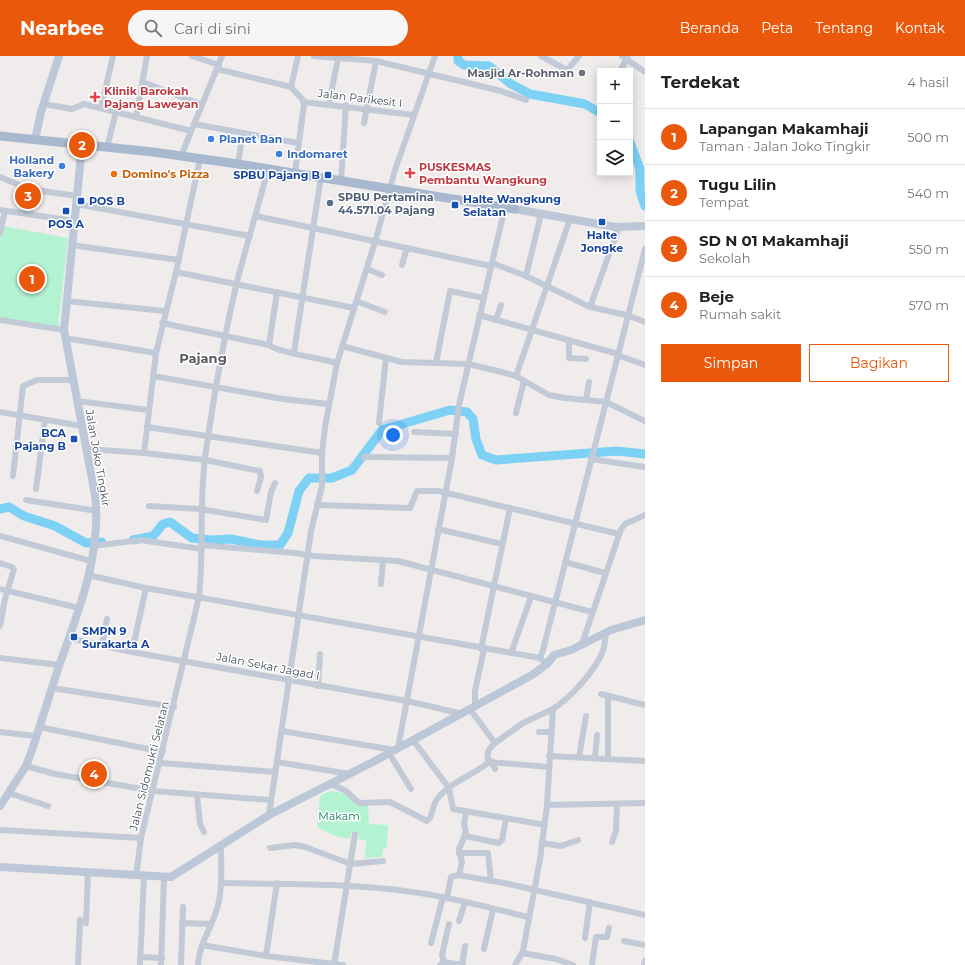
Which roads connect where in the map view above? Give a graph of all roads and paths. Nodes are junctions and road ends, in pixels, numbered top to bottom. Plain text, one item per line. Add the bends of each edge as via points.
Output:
1 (57, 56) edge
2 (113, 56) edge
3 (147, 56) edge
4 (192, 56) edge
5 (222, 56) edge
6 (298, 56) edge
7 (314, 56) edge
8 (435, 56) edge
9 (541, 56) edge
10 (579, 56) edge
11 (626, 57) edge
12 (349, 58) edge
13 (338, 59) junction
14 (376, 61) junction
15 (218, 67) junction
16 (621, 68) edge
17 (645, 72) edge
18 (429, 74) junction
19 (143, 82) junction
20 (291, 87) junction
21 (526, 100) dead end
22 (303, 102) junction
23 (329, 103) junction
24 (44, 104) junction
25 (202, 105) junction
26 (346, 105) junction
27 (101, 108) junction
28 (366, 108) junction
29 (116, 112) junction
30 (414, 115) junction
31 (136, 117) junction
32 (194, 124) junction
33 (364, 124) dead end
34 (191, 131) junction
35 (243, 133) junction
36 (0, 136) edge
37 (35, 140) junction
38 (298, 143) junction
39 (82, 145) junction
40 (107, 147) junction
41 (181, 156) junction
42 (200, 159) junction
43 (238, 164) junction
44 (268, 169) junction
45 (295, 173) junction
46 (0, 177) edge
47 (321, 177) junction
48 (341, 180) junction
49 (390, 188) junction
50 (76, 200) junction
51 (505, 207) junction
52 (515, 209) joint
53 (2, 211) edge
54 (541, 214) junction
55 (256, 216) junction
56 (570, 219) junction
57 (74, 221) junction
58 (186, 224) junction
59 (619, 227) junction
60 (645, 227) edge
61 (314, 228) junction
62 (0, 233) edge
63 (250, 236) junction
64 (376, 242) junction
65 (71, 245) junction
66 (407, 248) junction
67 (645, 249) edge
68 (179, 260) junction
69 (402, 264) dead end
70 (492, 265) junction
71 (367, 269) junction
72 (176, 272) junction
73 (382, 274) dead end
74 (526, 276) junction
75 (237, 284) junction
76 (548, 286) junction
77 (277, 292) junction
78 (304, 298) junction
79 (484, 298) junction
80 (66, 301) junction
81 (355, 304) junction
82 (501, 305) dead end
83 (590, 307) junction
84 (165, 311) junction
85 (385, 312) dead end
86 (479, 315) junction
87 (627, 315) junction
88 (0, 320) edge
89 (496, 320) junction
90 (645, 322) edge
91 (162, 323) junction
92 (533, 329) junction
93 (64, 334) junction
94 (226, 335) junction
95 (569, 340) junction
96 (269, 345) junction
97 (342, 346) junction
98 (294, 352) junction
99 (156, 353) junction
100 (617, 354) junction
101 (386, 358) junction
102 (586, 359) dead end
103 (336, 363) junction
104 (436, 363) junction
105 (468, 364) junction
106 (645, 365) edge
107 (152, 376) junction
108 (516, 376) junction
109 (73, 380) junction
110 (524, 381) junction
111 (589, 382) dead end
112 (217, 387) junction
113 (586, 400) junction
114 (77, 401) junction
115 (606, 402) junction
116 (328, 404) junction
117 (148, 410) junction
118 (0, 412) edge
119 (516, 413) dead end
120 (20, 416) junction
121 (45, 420) junction
122 (645, 421) edge
123 (379, 423) dead end
124 (82, 426) junction
125 (147, 427) junction
126 (414, 432) dead end
127 (456, 434) junction
128 (209, 437) junction
129 (87, 449) junction
130 (144, 453) junction
131 (322, 453) junction
132 (364, 457) dead end
133 (452, 458) junction
134 (592, 458) junction
135 (205, 460) junction
136 (645, 467) edge
137 (13, 476) dead end
138 (275, 483) dead end
139 (36, 489) dead end
140 (257, 491) dead end
141 (445, 492) junction
142 (26, 500) dead end
143 (317, 505) junction
144 (149, 506) dead end
145 (510, 508) junction
146 (200, 509) junction
147 (97, 511) junction
148 (645, 515) edge
149 (575, 524) junction
150 (438, 529) junction
151 (620, 534) junction
152 (0, 536) edge
153 (502, 544) junction
154 (93, 545) junction
155 (201, 545) junction
156 (308, 555) junction
157 (383, 560) junction
158 (91, 561) junction
159 (565, 562) junction
160 (0, 563) edge
161 (431, 571) junction
162 (605, 573) junction
163 (88, 575) junction
164 (381, 584) dead end
165 (493, 586) junction
166 (146, 588) junction
167 (0, 589) edge
168 (7, 591) junction
169 (199, 597) junction
170 (531, 597) junction
171 (554, 603) junction
172 (79, 608) junction
173 (592, 612) junction
174 (299, 615) junction
175 (107, 619) dead end
176 (645, 620) edge
177 (0, 626) edge
178 (606, 632) junction
179 (419, 637) junction
180 (69, 638) junction
181 (582, 644) junction
182 (102, 646) junction
183 (483, 649) junction
184 (543, 650) junction
185 (132, 652) junction
186 (320, 654) dead end
187 (511, 654) junction
188 (0, 658) edge
189 (540, 658) junction
190 (551, 659) junction
191 (184, 662) junction
192 (59, 665) junction
193 (290, 681) junction
194 (318, 686) junction
195 (52, 688) junction
196 (601, 694) dead end
197 (608, 696) junction
198 (407, 701) junction
199 (645, 705) edge
200 (174, 707) junction
201 (553, 709) junction
202 (469, 710) junction
203 (586, 716) dead end
204 (39, 727) junction
205 (282, 731) junction
206 (0, 732) edge
207 (539, 732) dead end
208 (551, 732) junction
209 (597, 735) dead end
210 (36, 736) junction
211 (413, 740) junction
212 (495, 743) junction
213 (397, 747) junction
214 (163, 752) junction
215 (549, 756) junction
216 (579, 757) junction
217 (595, 757) junction
218 (608, 759) junction
219 (490, 761) junction
220 (645, 761) edge
221 (277, 762) junction
222 (161, 763) junction
223 (26, 766) junction
224 (549, 767) junction
225 (495, 769) dead end
226 (275, 772) junction
227 (350, 774) junction
228 (331, 784) junction
229 (449, 788) junction
230 (411, 789) dead end
231 (154, 791) junction
232 (9, 793) junction
233 (197, 795) junction
234 (270, 802) junction
235 (645, 803) edge
236 (617, 804) junction
237 (547, 805) junction
238 (0, 806) edge
239 (48, 806) dead end
240 (279, 810) junction
241 (466, 812) junction
242 (269, 815) junction
243 (506, 819) junction
244 (545, 825) junction
245 (0, 830) edge
246 (204, 832) dead end
247 (355, 834) dead end
248 (465, 836) junction
249 (141, 838) junction
250 (578, 840) dead end
251 (612, 842) dead end
252 (542, 843) junction
253 (221, 844) junction
254 (270, 848) dead end
255 (459, 853) junction
256 (383, 861) dead end
257 (351, 864) junction
258 (0, 867) edge
259 (88, 873) junction
260 (459, 875) junction
261 (142, 877) junction
262 (165, 877) junction
263 (491, 881) junction
264 (221, 883) junction
265 (276, 883) junction
266 (347, 885) junction
267 (534, 890) junction
268 (445, 897) junction
269 (465, 902) junction
270 (590, 902) junction
271 (183, 906) dead end
272 (493, 909) junction
273 (645, 915) edge
274 (528, 917) junction
275 (80, 920) dead end
276 (459, 921) dead end
277 (86, 923) dead end
278 (182, 923) junction
279 (211, 924) junction
280 (449, 924) dead end
281 (609, 928) dead end
282 (584, 938) dead end
283 (624, 941) dead end
284 (431, 943) dead end
285 (202, 945) junction
286 (645, 945) edge
287 (465, 946) dead end
288 (484, 949) dead end
289 (522, 953) junction
290 (266, 956) junction
291 (141, 957) junction
292 (162, 958) junction
293 (645, 961) edge
294 (334, 964) edge
295 (442, 964) edge
296 (78, 965) edge
297 (140, 965) edge
298 (161, 965) edge
299 (181, 965) edge
300 (198, 965) edge
301 (343, 965) edge
302 (463, 965) edge
303 (515, 965) edge
304 (573, 965) edge
305 (592, 965) edge
306 (644, 965) edge

1 - 24 main road
2 - 27 street
3 - 19 street
4 - 15 street
5 - 15 street
6 - 20 street
7 - 13 street
8 - 18 street
9 - 10 street via 567,70
11 - 16 street
11 - 17 street
12 - 13 street
12 - 14 street
13 - 23 street
14 - 18 street
14 - 28 street
15 - 20 street
15 - 25 street
18 - 21 street via 501,90
18 - 30 street
19 - 25 street
19 - 31 street
20 - 22 street
22 - 23 street, Jalan Parikesit I
22 - 38 street
23 - 26 street, Jalan Parikesit I
24 - 27 street via 72,109 84,104
24 - 37 main road
25 - 32 street
26 - 28 street, Jalan Parikesit I
26 - 48 street
27 - 29 street
28 - 30 street, Jalan Parikesit I
28 - 33 street
29 - 31 street
29 - 40 street
30 - 49 street
31 - 34 street
32 - 34 street
32 - 35 street
34 - 41 street
35 - 38 street
35 - 43 street
36 - 37 main road
37 - 39 main road
38 - 45 street
39 - 40 main road
39 - 50 main road, Jalan Joko Tingkir
40 - 41 main road
41 - 42 main road
42 - 43 main road
42 - 58 street
43 - 44 main road
44 - 45 main road
44 - 55 street, Jalan Sidomukti Selatan
45 - 47 main road
46 - 50 street via 29,189
47 - 48 main road
47 - 61 street
48 - 49 main road
49 - 51 main road
49 - 64 street
50 - 57 main road, Jalan Joko Tingkir
50 - 58 street
51 - 52 main road
51 - 70 street
52 - 54 main road
53 - 57 street
53 - 62 street
54 - 56 main road
54 - 74 street
55 - 61 street
55 - 63 street, Jalan Sidomukti Selatan
56 - 59 main road
56 - 76 street
57 - 65 main road, Jalan Joko Tingkir
58 - 63 street
58 - 68 street
59 - 60 main road
59 - 83 street
61 - 64 street
61 - 78 street
63 - 75 street, Jalan Sidomukti Selatan
64 - 66 street
64 - 71 street
65 - 68 street
65 - 80 main road, Jalan Joko Tingkir
66 - 69 street
66 - 70 street
67 - 87 street
68 - 72 street
70 - 74 street
70 - 79 street
71 - 73 street
71 - 81 street
72 - 75 street
72 - 84 street
74 - 76 street
75 - 77 street
75 - 94 street, Jalan Sidomukti Selatan
76 - 83 street
76 - 92 street
77 - 78 street
77 - 96 street
78 - 81 street
78 - 98 street
79 - 86 street
79 - 104 street via 450,291
80 - 84 street
80 - 93 main road, Jalan Joko Tingkir
81 - 85 street
81 - 97 street
82 - 89 street
83 - 87 street
84 - 91 street
86 - 89 street
86 - 105 street
87 - 90 street
87 - 100 street
88 - 93 street
89 - 92 street
91 - 94 street
91 - 99 street
92 - 95 street
92 - 108 street
93 - 99 street
93 - 109 main road, Jalan Joko Tingkir
94 - 96 street
94 - 112 street, Jalan Sidomukti Selatan
95 - 100 street
95 - 102 street via 569,358
96 - 98 street via 278,350
97 - 101 street
97 - 103 street
98 - 103 street
99 - 107 street
100 - 106 street
100 - 115 street
101 - 104 street via 402,362
101 - 123 street
103 - 116 street
104 - 105 street
105 - 108 street
105 - 127 street
107 - 112 street
107 - 117 street
108 - 110 street
109 - 114 main road, Jalan Joko Tingkir
109 - 120 street via 37,380 24,385
110 - 113 street via 549,395
110 - 119 street
111 - 113 street
112 - 116 street
112 - 128 street, Jalan Sidomukti Selatan
113 - 115 street
114 - 117 street
114 - 124 main road, Jalan Joko Tingkir
115 - 122 street
115 - 134 street
116 - 131 street
117 - 125 street
118 - 120 street
120 - 121 street
120 - 137 street
121 - 124 street
121 - 139 street
124 - 129 main road, Jalan Joko Tingkir
125 - 128 street
125 - 130 street
126 - 127 street
127 - 133 street
128 - 131 street
128 - 135 street, Jalan Sidomukti Selatan
129 - 130 street
129 - 147 main road, Jalan Joko Tingkir
130 - 135 street
131 - 143 street via 322,486
132 - 133 street
133 - 141 street
134 - 136 street
134 - 149 street
135 - 140 street via 260,471
135 - 146 street, Jalan Sidomukti Selatan
138 - 146 street via 266,520
141 - 143 street via 418,491 410,508
141 - 145 street
141 - 150 street
142 - 147 street
143 - 156 street
144 - 146 street
145 - 149 street
145 - 153 street
146 - 155 street, Jalan Sidomukti Selatan
147 - 154 main road, Jalan Joko Tingkir
148 - 151 street via 624,525
149 - 151 street
149 - 159 street
150 - 153 street
150 - 161 street
151 - 162 street
152 - 158 street
153 - 165 street
154 - 155 street via 144,540
154 - 158 main road, Jalan Joko Tingkir
155 - 156 street
155 - 169 street, Jalan Sidomukti Selatan
156 - 157 street
156 - 174 street
157 - 161 street via 407,563
157 - 164 street
158 - 163 main road, Jalan Joko Tingkir
159 - 162 street
159 - 171 street
160 - 168 street via 14,569
161 - 165 street
161 - 179 street
162 - 173 street
163 - 166 street
163 - 172 main road, Jalan Joko Tingkir
165 - 170 street
165 - 183 street
166 - 169 street
166 - 185 street
167 - 168 street
168 - 172 street
168 - 177 street
169 - 174 street
169 - 191 street, Jalan Sidomukti Selatan
170 - 171 street
170 - 187 street
171 - 173 street
171 - 184 street
172 - 180 main road, Jalan Joko Tingkir
173 - 181 street
174 - 179 street
174 - 193 street
175 - 182 street
176 - 178 main road
178 - 181 main road
178 - 201 street via 599,658 570,696
179 - 183 street
179 - 198 street
180 - 182 street, Jalan Sekar Jagad I
180 - 192 main road, Jalan Joko Tingkir
181 - 190 main road
182 - 185 street, Jalan Sekar Jagad I
183 - 187 street
183 - 202 street
184 - 189 street
184 - 190 street
185 - 191 street, Jalan Sekar Jagad I
186 - 194 street
187 - 189 street
188 - 192 street
189 - 190 street
190 - 202 main road via 532,675
191 - 193 street, Jalan Sekar Jagad I
191 - 200 street, Jalan Sidomukti Selatan
192 - 195 main road, Jalan Joko Tingkir
193 - 194 street, Jalan Sekar Jagad I
193 - 205 street
194 - 198 street, Jalan Sekar Jagad I
195 - 200 street
195 - 204 main road, Jalan Joko Tingkir
196 - 197 street
197 - 199 street
197 - 218 street
198 - 202 street, Jalan Sekar Jagad I
198 - 213 street
200 - 214 street, Jalan Sidomukti Selatan
201 - 208 street
201 - 212 street via 523,724
202 - 211 main road
202 - 212 street
203 - 216 street
204 - 210 main road, Jalan Joko Tingkir
204 - 214 street
205 - 213 street
205 - 221 street
206 - 210 street
207 - 208 street
208 - 215 street
209 - 217 street
210 - 223 main road, Jalan Joko Tingkir
211 - 213 main road
211 - 229 street
212 - 219 street via 488,751
213 - 227 main road
213 - 230 street
214 - 222 street, Jalan Sidomukti Selatan
215 - 216 street
215 - 224 street
216 - 217 street
217 - 218 street
218 - 220 street
219 - 224 street
219 - 225 street
219 - 229 street via 477,772
221 - 226 street
221 - 227 street
222 - 226 street
222 - 231 street, Jalan Sidomukti Selatan
223 - 231 street via 55,774
223 - 232 main road, Jalan Joko Tingkir
224 - 237 street
226 - 234 street
227 - 228 main road
228 - 229 street via 346,791 360,803 390,802 425,821 430,818 437,798
228 - 240 main road
229 - 241 street via 452,808
231 - 233 street
231 - 249 street, Jalan Sidomukti Selatan
232 - 238 main road, Jalan Joko Tingkir
232 - 239 street
233 - 234 street
233 - 246 street via 200,824
234 - 240 street
234 - 242 street
235 - 236 street
236 - 237 street
236 - 251 street via 616,831
237 - 244 street
240 - 242 main road
241 - 243 street
241 - 248 street
242 - 253 main road
243 - 244 street
243 - 248 street via 502,840 499,843
244 - 252 street
245 - 249 street
247 - 257 street
248 - 255 street
249 - 261 street, Jalan Sidomukti Selatan
250 - 252 street via 561,846
252 - 267 street
253 - 262 main road via 171,877
253 - 264 street
254 - 257 street via 289,845 305,847
255 - 260 street via 462,862
255 - 263 street via 488,853
256 - 257 street
257 - 266 street
258 - 259 main road
259 - 261 main road
259 - 277 street
260 - 263 street
260 - 268 street via 451,877
261 - 262 main road
261 - 291 street, Jalan Sidomukti Selatan
262 - 292 street
263 - 267 street
264 - 265 street
264 - 279 street via 217,909
265 - 266 street
265 - 290 street
266 - 268 street
266 - 294 street
267 - 270 street
267 - 274 street
268 - 269 street
268 - 284 street
269 - 272 street
269 - 276 street
270 - 273 street
270 - 282 street
271 - 278 street
272 - 274 street
272 - 288 street
274 - 289 street
275 - 296 street
278 - 279 street
278 - 299 street
279 - 285 street
280 - 295 street
281 - 305 street via 607,936 596,937
283 - 286 street
285 - 290 street
285 - 300 street
287 - 302 street
289 - 303 street
289 - 304 street
290 - 294 street
291 - 292 street
291 - 297 street, Jalan Sidomukti Selatan
292 - 298 street
293 - 306 street
294 - 301 street
295 - 302 street

